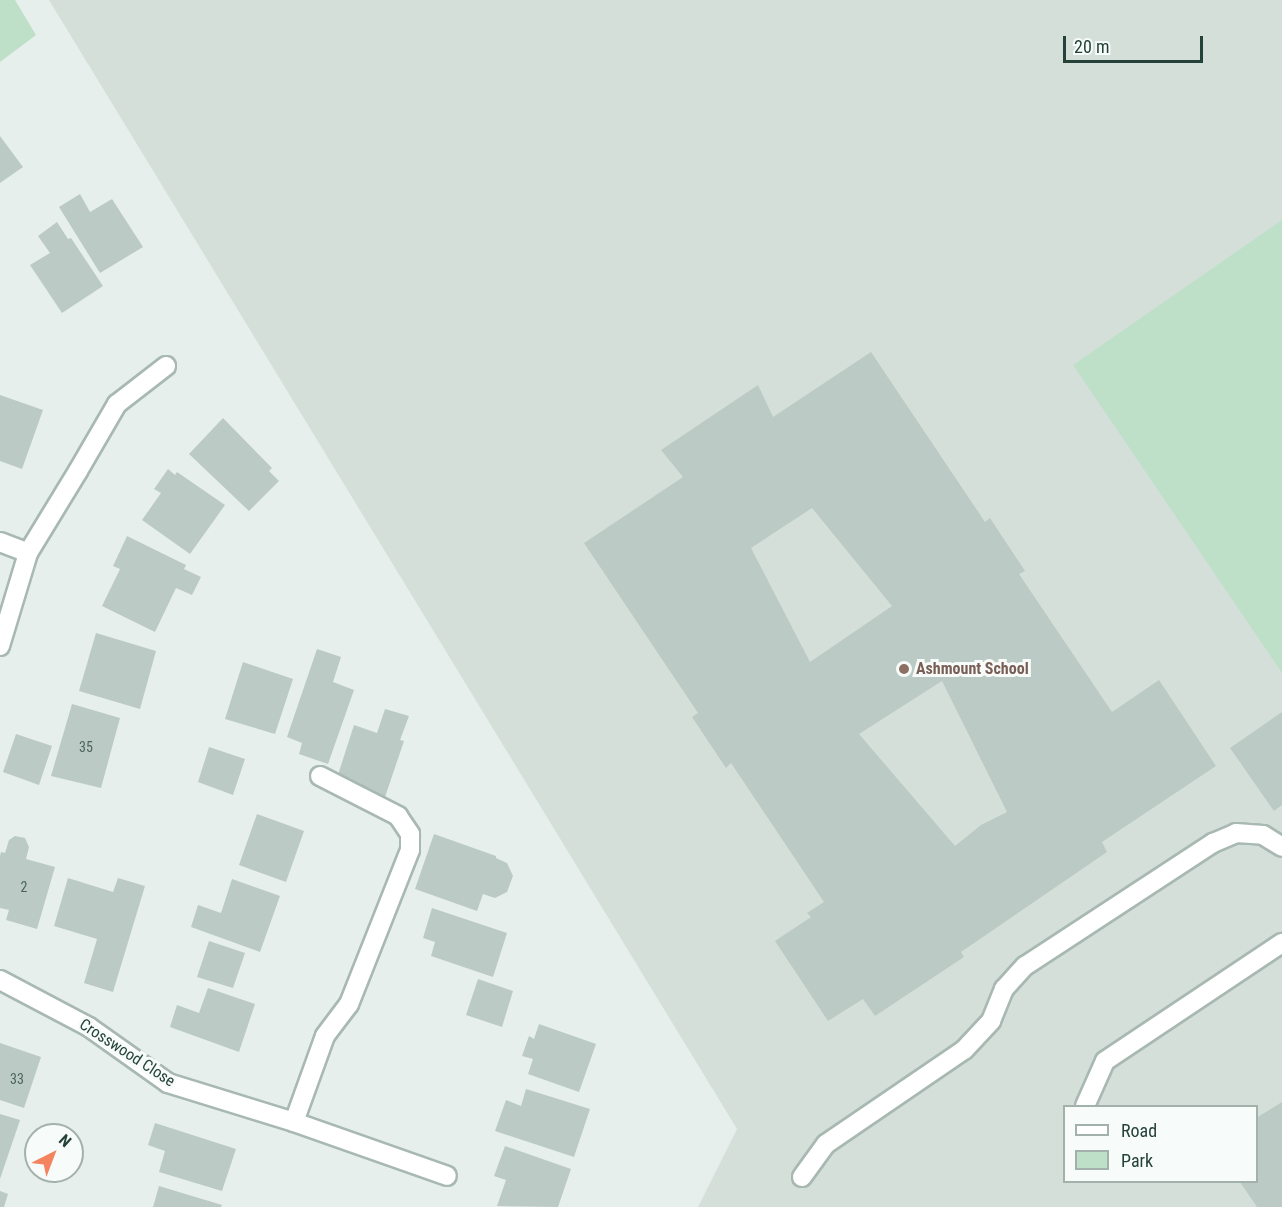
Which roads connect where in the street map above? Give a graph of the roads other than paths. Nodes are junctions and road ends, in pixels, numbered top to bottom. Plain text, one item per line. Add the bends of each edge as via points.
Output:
1 (166, 366) dead end
2 (0, 542) edge
3 (28, 553) junction
4 (0, 646) edge
5 (320, 776) dead end
6 (1282, 847) edge
7 (1282, 943) edge
8 (0, 980) edge
9 (1086, 1105) edge
10 (294, 1122) junction
11 (447, 1176) dead end
12 (802, 1177) dead end

1 - 3 street via 117,404
2 - 3 street
3 - 4 street
5 - 10 street via 398,816 410,834 410,850 349,1004 325,1036
6 - 12 street via 1263,835 1236,833 1213,843 1024,966 1005,990 991,1021 964,1050 826,1144
7 - 9 street via 1105,1061
8 - 10 street, Crosswood Close via 89,1027 168,1083
10 - 11 street, Crosswood Close

